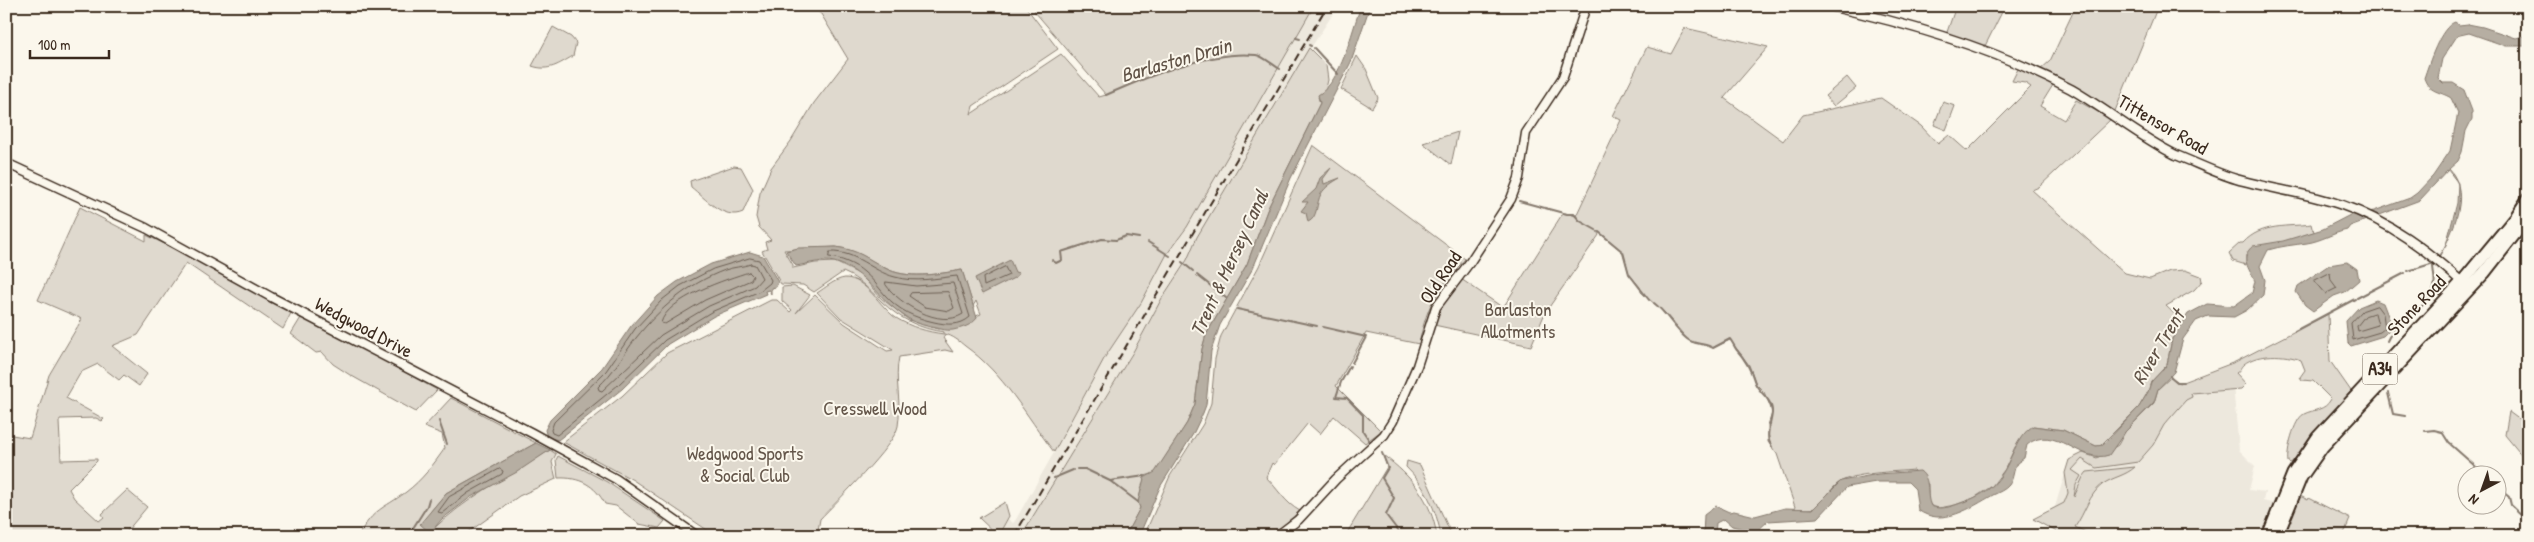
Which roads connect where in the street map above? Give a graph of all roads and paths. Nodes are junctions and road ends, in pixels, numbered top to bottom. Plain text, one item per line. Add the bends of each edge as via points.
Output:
1 (1586, 6) edge
2 (1829, 6) edge
3 (6, 163) edge
4 (2528, 199) edge
5 (2528, 217) edge
6 (2466, 286) junction
7 (697, 536) edge
8 (1277, 536) edge
9 (2268, 536) edge
10 (2277, 536) edge

1 - 8 street, Old Road via 1562,77 1526,133 1519,178 1510,199 1473,258 1436,307 1417,366 1394,421 1384,435 1336,478 1298,520
2 - 6 street, Tittensor Road via 1925,32 2015,62 2079,94 2175,154 2235,178 2332,202 2355,211 2405,236 2442,263
3 - 7 street, Wedgwood Drive via 146,228 532,433 616,479
4 - 6 highway, Stone Road / A34
5 - 6 highway, Stone Road / A34
6 - 9 highway, Stone Road / A34 via 2318,437 2294,474
6 - 10 highway, Stone Road / A34 via 2322,446 2301,478

